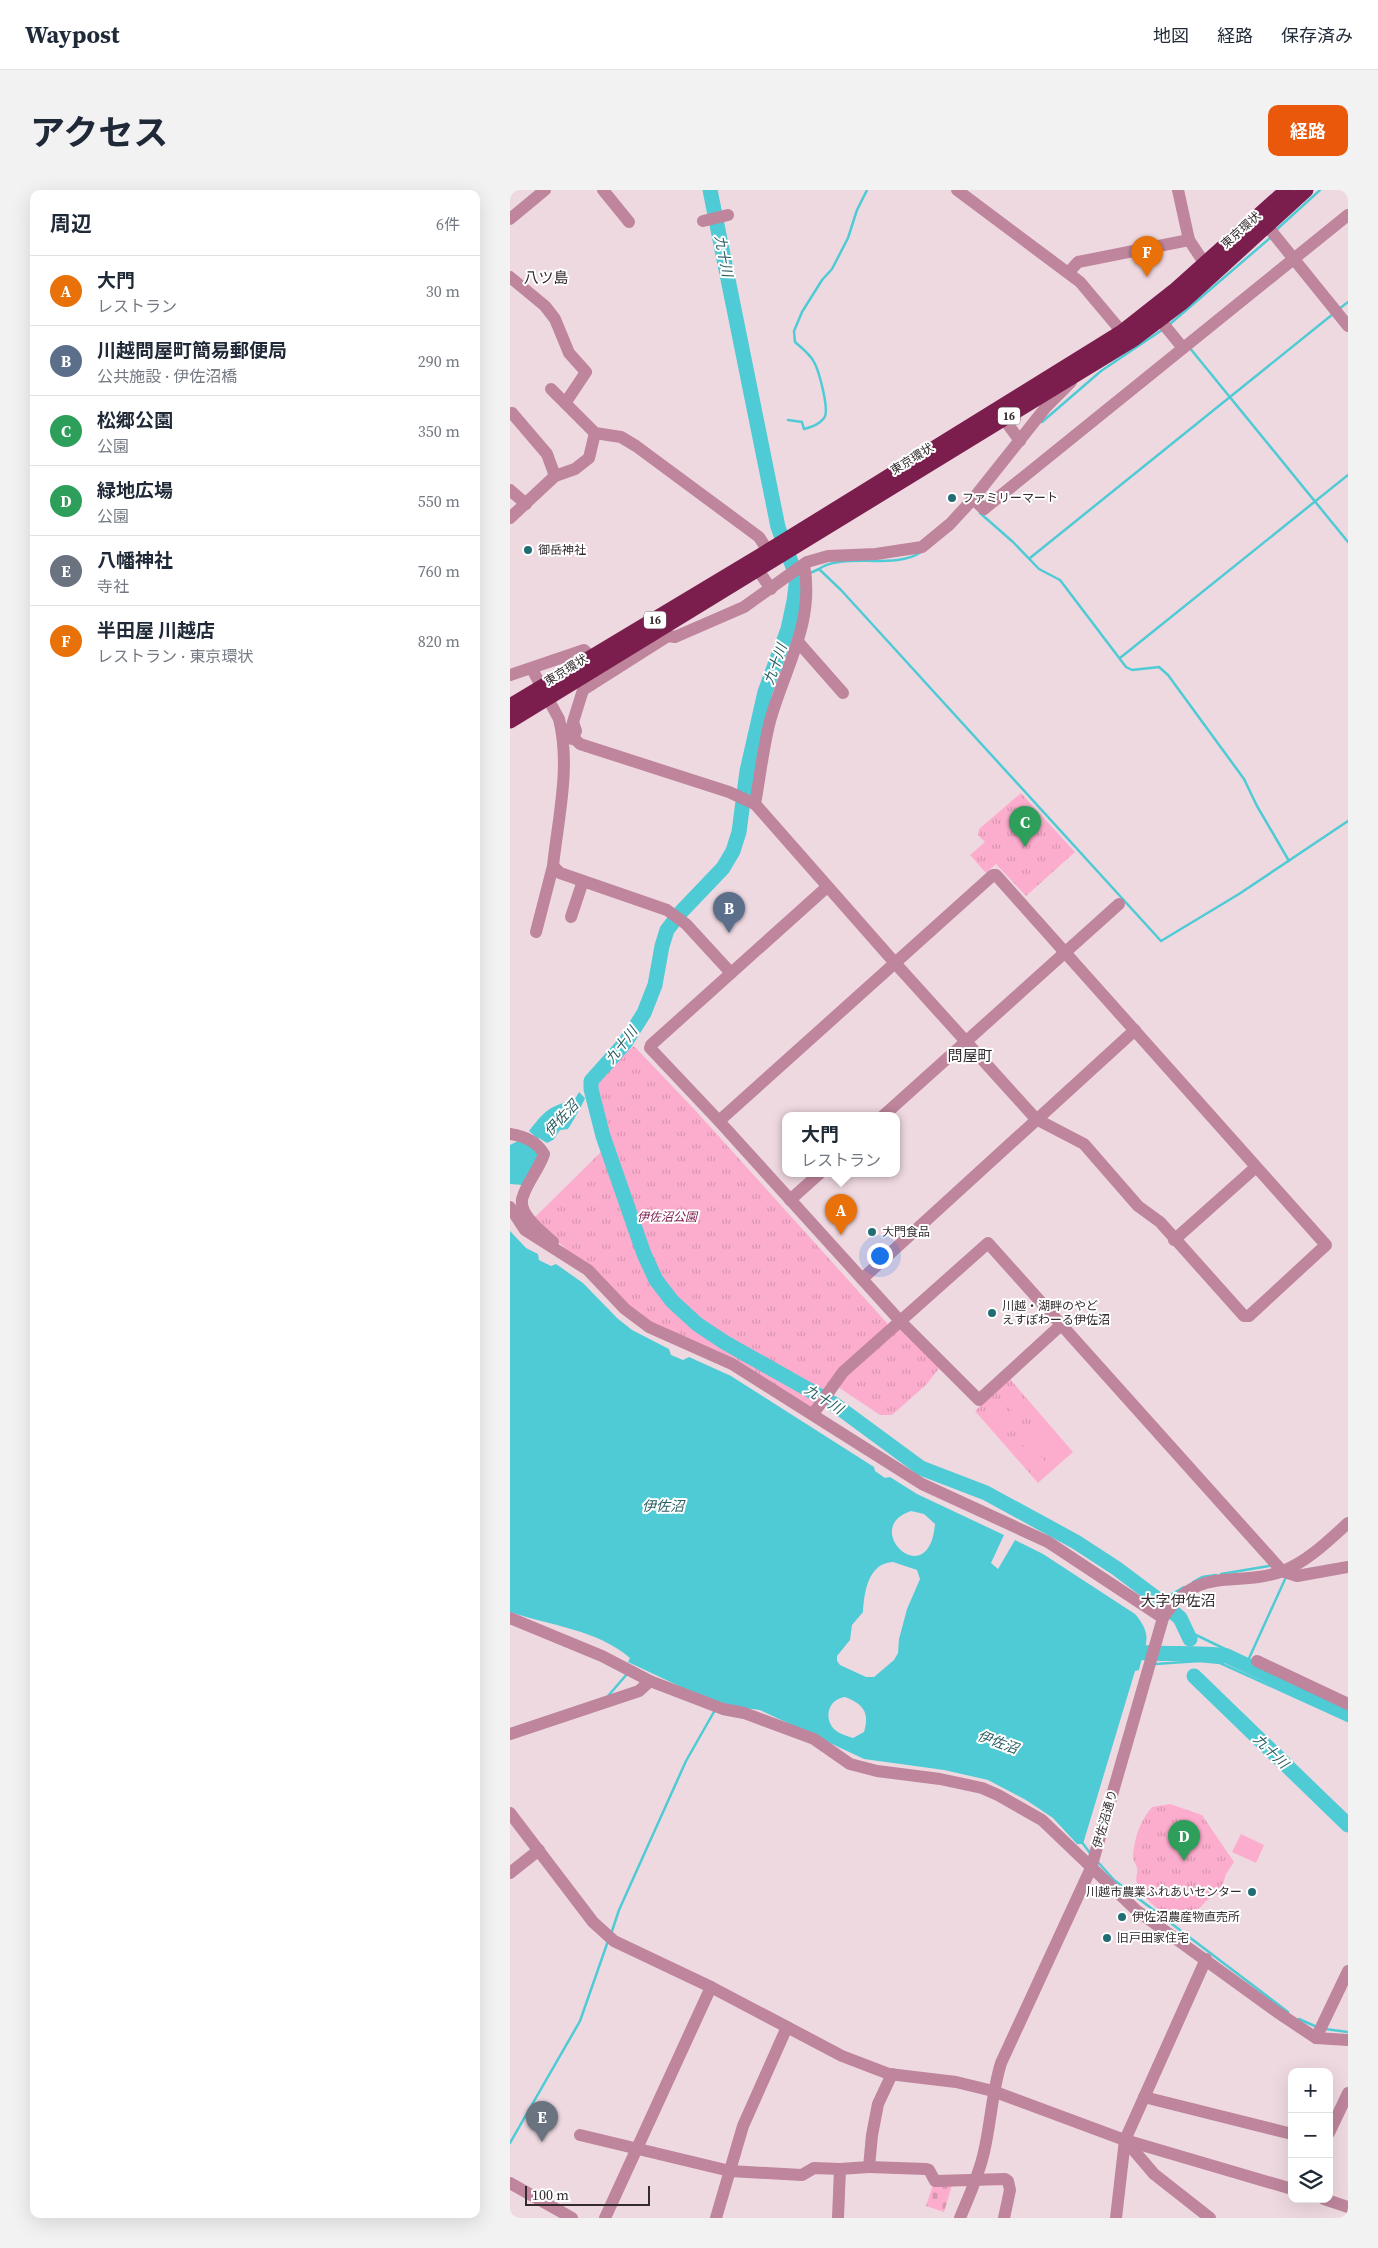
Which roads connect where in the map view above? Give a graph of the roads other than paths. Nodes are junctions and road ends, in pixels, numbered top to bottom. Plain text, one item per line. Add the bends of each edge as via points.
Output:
1 (545, 190) edge
2 (603, 190) edge
3 (957, 190) edge
4 (1178, 190) edge
5 (1287, 190) edge
6 (1306, 190) edge
7 (728, 215) dead end
8 (1348, 215) edge
9 (510, 219) edge
10 (703, 221) dead end
11 (629, 222) dead end
12 (1268, 226) junction
13 (1189, 240) junction
14 (1293, 259) junction
15 (1070, 270) junction
16 (1209, 270) junction
17 (510, 277) edge
18 (1160, 320) junction
19 (1348, 326) edge
20 (1122, 332) junction
21 (1183, 348) junction
22 (1079, 374) junction
23 (551, 389) dead end
24 (566, 402) junction
25 (512, 413) dead end
26 (1004, 419) junction
27 (595, 433) junction
28 (1020, 441) junction
29 (555, 476) junction
30 (510, 490) edge
31 (973, 499) junction
32 (526, 504) junction
33 (510, 518) edge
34 (794, 542) junction
35 (768, 551) junction
36 (806, 563) junction
37 (758, 570) junction
38 (771, 589) junction
39 (662, 634) junction
40 (799, 643) junction
41 (592, 658) junction
42 (532, 669) junction
43 (510, 675) edge
44 (545, 693) junction
45 (843, 693) dead end
46 (510, 706) edge
47 (510, 721) edge
48 (562, 727) junction
49 (572, 740) junction
50 (755, 804) junction
51 (553, 866) junction
52 (583, 881) junction
53 (827, 886) junction
54 (1119, 904) dead end
55 (571, 917) dead end
56 (536, 932) dead end
57 (1064, 953) junction
58 (895, 963) junction
59 (731, 973) junction
60 (1135, 1030) junction
61 (967, 1043) junction
62 (889, 1112) edge
63 (1036, 1119) junction
64 (720, 1121) junction
65 (510, 1134) edge
66 (1256, 1167) junction
67 (816, 1177) edge
68 (790, 1200) junction
69 (510, 1207) edge
70 (1174, 1240) junction
71 (573, 1261) junction
72 (862, 1279) junction
73 (901, 1322) junction
74 (1061, 1325) junction
75 (816, 1410) junction
76 (1348, 1523) edge
77 (1348, 1567) edge
78 (1282, 1571) junction
79 (1164, 1616) junction
80 (510, 1618) edge
81 (1257, 1661) dead end
82 (650, 1681) junction
83 (1348, 1704) edge
84 (510, 1734) edge
85 (510, 1813) edge
86 (539, 1850) junction
87 (1090, 1868) junction
88 (510, 1873) edge
89 (1206, 1959) junction
90 (1348, 1971) edge
91 (711, 1987) junction
92 (787, 2027) junction
93 (1316, 2038) junction
94 (1348, 2040) edge
95 (892, 2074) junction
96 (993, 2091) junction
97 (1348, 2093) edge
98 (1144, 2097) junction
99 (1333, 2125) edge
100 (1288, 2133) edge
101 (580, 2134) dead end
102 (1125, 2140) junction
103 (636, 2148) junction
104 (869, 2167) junction
105 (840, 2169) junction
106 (730, 2171) junction
107 (976, 2180) junction
108 (510, 2183) edge
109 (1288, 2188) edge
110 (1333, 2202) edge
111 (1348, 2208) edge
112 (572, 2218) edge
113 (605, 2218) edge
114 (716, 2218) edge
115 (838, 2218) edge
116 (960, 2218) edge
117 (1004, 2218) edge
118 (1116, 2218) edge
119 (1210, 2218) edge

1 - 9 street
2 - 11 street
3 - 15 street
4 - 13 street
5 - 16 highway, 東京環状 / 16
6 - 12 highway, 東京環状 / 16
7 - 10 street
8 - 14 street
12 - 14 street
12 - 16 highway, 東京環状 / 16
13 - 15 street via 1078,262
13 - 16 street
14 - 19 street
14 - 21 street
15 - 20 street
16 - 18 highway, 東京環状 / 16
16 - 20 highway, 東京環状 / 16
17 - 24 street via 545,306 555,319 570,353 586,372
18 - 21 street
18 - 22 highway, 東京環状 / 16
20 - 34 highway, 東京環状 / 16
21 - 31 street via 984,509
22 - 26 highway, 東京環状 / 16
22 - 28 street via 1046,407
23 - 24 street
24 - 27 street
25 - 29 street via 547,454
26 - 28 street
26 - 34 highway, 東京環状 / 16
27 - 29 street via 589,458 575,469
27 - 35 street via 621,437 636,446 758,537
28 - 31 street
29 - 32 street
30 - 32 street
31 - 36 street via 922,547 876,554 828,556
32 - 33 street
34 - 35 highway, 東京環状 / 16
34 - 36 street
34 - 37 highway, 東京環状 / 16
35 - 41 highway, 東京環状 / 16
36 - 38 street
36 - 40 street via 807,602
37 - 38 street
37 - 39 highway, 東京環状 / 16
38 - 39 street via 744,607 675,637
39 - 44 highway, 東京環状 / 16
39 - 49 street via 583,690 573,722 576,731
40 - 45 street
40 - 50 street via 770,721
41 - 42 street via 584,650
41 - 44 highway, 東京環状 / 16
42 - 43 street
42 - 44 street
44 - 46 highway, 東京環状 / 16
44 - 47 highway, 東京環状 / 16
44 - 48 street
48 - 49 street
48 - 51 street via 565,767
49 - 50 street via 732,793
50 - 53 street
51 - 52 street via 560,873
51 - 56 street
52 - 55 street
52 - 59 street via 667,910 686,924
53 - 58 street
53 - 59 street
54 - 57 street
57 - 58 street via 993,875
57 - 60 street
57 - 61 street
58 - 61 street
58 - 64 street
59 - 64 street via 650,1045
60 - 63 street
60 - 66 street
61 - 62 street
61 - 63 street
63 - 70 street via 1084,1144 1138,1206 1160,1222
63 - 72 street
64 - 68 street
65 - 71 street via 526,1137 544,1154 522,1197 522,1206 539,1229
66 - 70 street
66 - 70 street via 1326,1245 1249,1316 1244,1316
67 - 68 street
68 - 72 street
69 - 71 street via 525,1230
71 - 75 street via 588,1270 625,1309 649,1327 732,1364
72 - 73 street
73 - 74 street via 979,1400
73 - 74 street via 988,1243
73 - 75 street via 843,1372
74 - 78 street
75 - 79 street via 922,1484 1048,1542
76 - 78 street, 伊佐沼通り via 1305,1560
77 - 78 street via 1297,1576
78 - 79 street, 伊佐沼通り via 1199,1584 1174,1602
79 - 87 street, 伊佐沼通り
80 - 82 street via 602,1656
81 - 83 street
82 - 84 street via 639,1690
82 - 87 street via 814,1739 850,1764 982,1788 1042,1820
85 - 86 street
86 - 88 street
86 - 91 street via 604,1933 624,1947
87 - 89 street via 1136,1910
87 - 96 street, 伊佐沼通り via 1011,2036
89 - 93 street
89 - 98 street
90 - 93 street
91 - 92 street
91 - 103 street
92 - 95 street via 842,2056
92 - 106 street via 749,2110
93 - 94 street
95 - 96 street via 956,2082
95 - 104 street via 878,2104
96 - 102 street
96 - 107 street, 伊佐沼通り
97 - 99 street
98 - 100 street
98 - 102 street
101 - 103 street
102 - 109 street
102 - 118 street
102 - 119 street via 1154,2174
103 - 106 street
103 - 113 street
104 - 105 street
104 - 107 street via 926,2169 935,2181
105 - 106 street via 814,2168 802,2175
105 - 115 street
106 - 114 street
107 - 116 street, 伊佐沼通り
107 - 117 street via 1008,2181 1010,2190
108 - 112 street
110 - 111 street

